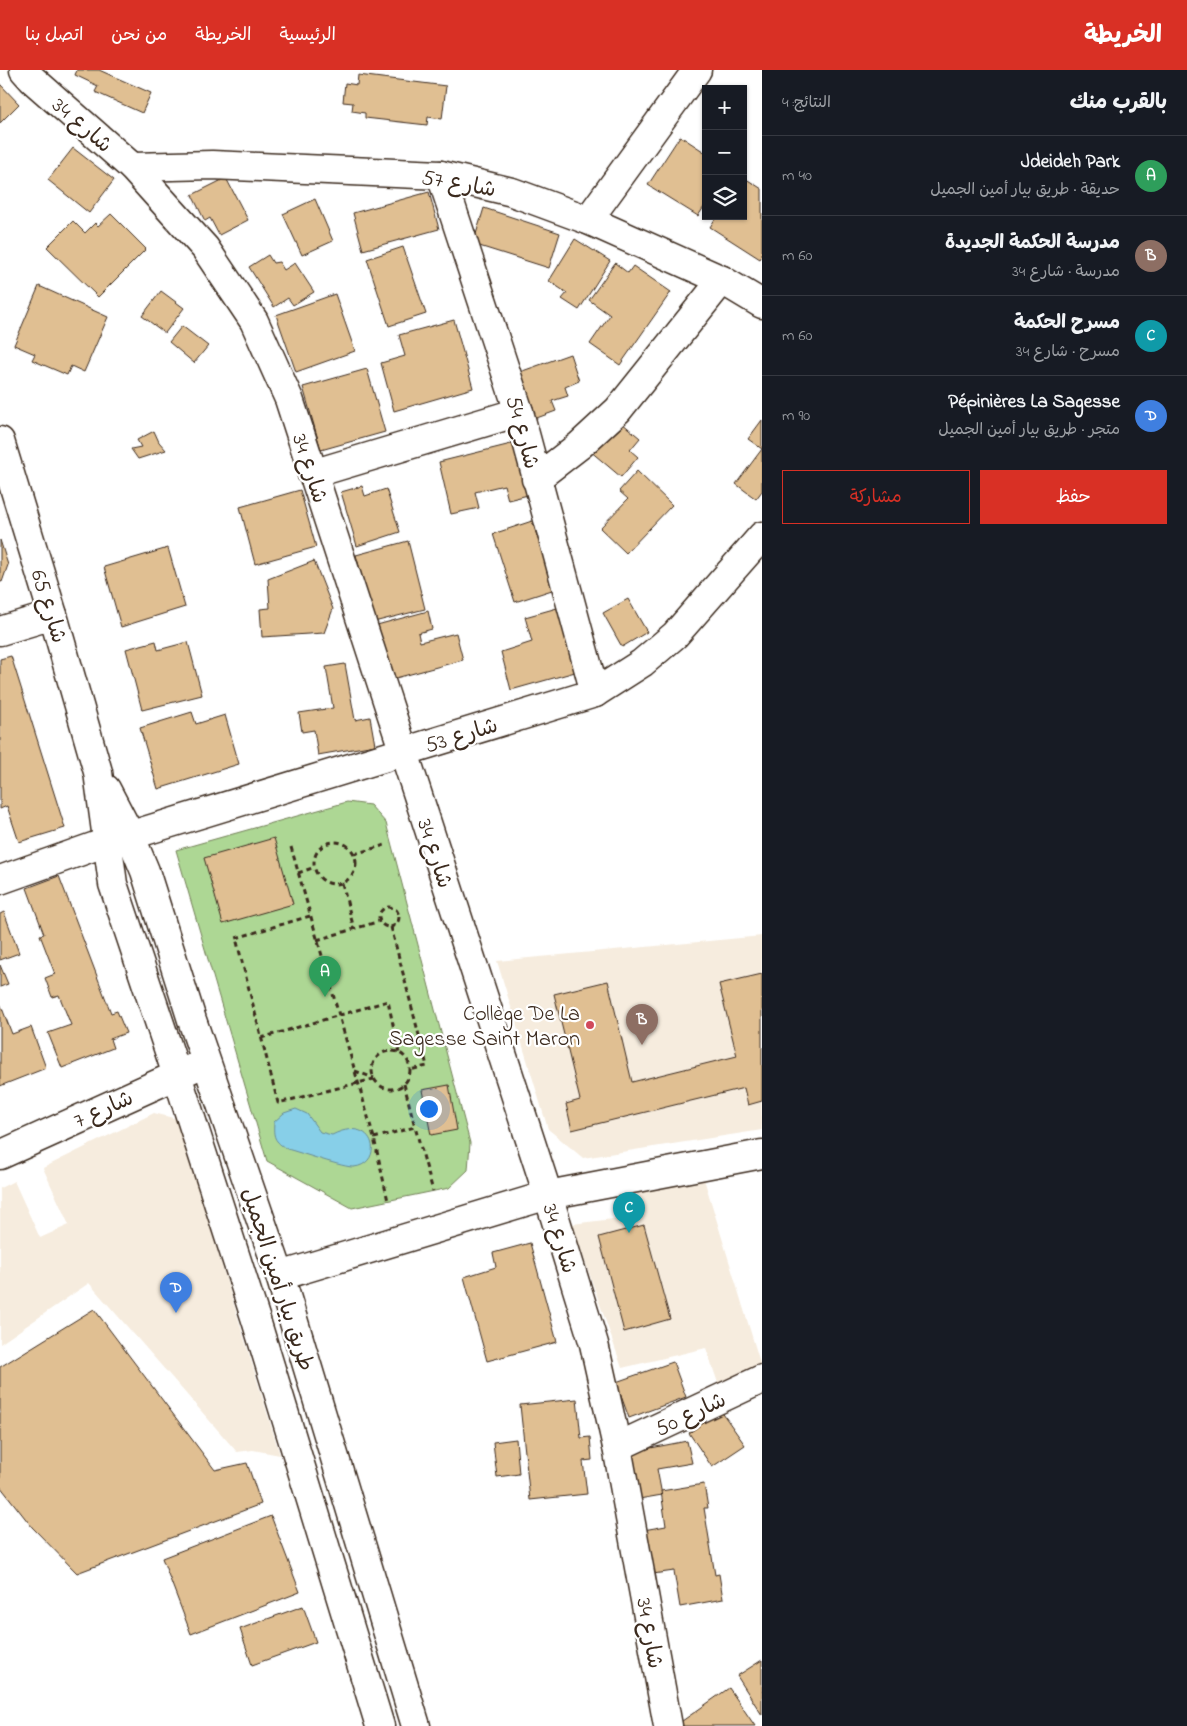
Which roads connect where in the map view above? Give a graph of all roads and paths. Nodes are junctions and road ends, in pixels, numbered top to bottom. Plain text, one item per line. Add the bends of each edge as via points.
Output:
1 (24, 70) edge
2 (697, 70) edge
3 (132, 167) junction
4 (441, 175) junction
5 (588, 220) junction
6 (722, 280) junction
7 (762, 304) edge
8 (520, 412) junction
9 (0, 441) edge
10 (312, 474) junction
11 (536, 479) junction
12 (762, 536) edge
13 (53, 615) junction
14 (0, 631) edge
15 (595, 693) junction
16 (403, 753) junction
17 (118, 839) junction
18 (385, 845) dead end
19 (291, 847) dead end
20 (354, 854) junction
21 (315, 867) junction
22 (298, 872) junction
23 (0, 880) edge
24 (342, 883) junction
25 (310, 916) junction
26 (380, 921) junction
27 (391, 927) junction
28 (354, 929) junction
29 (316, 940) junction
30 (338, 1014) junction
31 (262, 1038) junction
32 (399, 1053) junction
33 (207, 1062) junction
34 (355, 1070) junction
35 (410, 1070) junction
36 (177, 1075) junction
37 (374, 1078) junction
38 (359, 1083) junction
39 (404, 1084) junction
40 (415, 1127) junction
41 (374, 1138) junction
42 (762, 1154) edge
43 (0, 1155) edge
44 (433, 1191) dead end
45 (548, 1194) junction
46 (388, 1201) dead end
47 (280, 1276) junction
48 (762, 1379) edge
49 (617, 1447) junction
50 (380, 1726) edge
51 (416, 1726) edge
52 (668, 1726) edge

1 - 3 street, شارع 34
2 - 5 street
3 - 4 street, شارع 57 via 212,165
3 - 10 street, شارع 34 via 205,248 254,321 289,399
4 - 5 street, شارع 57 via 512,192
4 - 8 street, شارع 54
5 - 6 street, شارع 57
6 - 7 street, شارع 57
6 - 11 street via 618,410
8 - 10 street
8 - 11 street, شارع 54
9 - 13 street, شارع 65
10 - 16 street, شارع 34
11 - 15 street, شارع 54
12 - 15 street, شارع 53 via 675,635 642,663
13 - 14 street
13 - 17 street, شارع 65
15 - 16 street, شارع 53
16 - 17 street, شارع 53
16 - 45 street, شارع 34
17 - 23 street, شارع 53
17 - 33 street, طريق بيار أمين الجميل via 145,871
17 - 36 street, طريق بيار أمين الجميل via 113,884
18 - 20 path
19 - 22 path
20 - 21 path via 345,844 324,845 319,850
20 - 24 path via 356,868
21 - 22 path
21 - 24 path via 323,880
22 - 25 path
24 - 28 path
25 - 29 path
25 - 31 path via 236,938
26 - 27 path
26 - 27 path via 383,909 393,908 399,919
26 - 28 path
27 - 35 path via 427,1066
28 - 29 path
29 - 30 path
30 - 31 path
30 - 32 path via 388,1001
30 - 34 path
31 - 38 path via 278,1103
32 - 35 path via 406,1058
32 - 37 path via 390,1051 379,1056 372,1066
33 - 36 street, شارع 7
33 - 47 street, طريق بيار أمين الجميل
34 - 37 path
34 - 38 path
35 - 39 path
36 - 43 street, شارع 7
36 - 50 street, طريق بيار أمين الجميل
37 - 38 path
37 - 39 path via 390,1090
38 - 41 path
39 - 40 path
40 - 41 path
40 - 44 path
41 - 46 path
42 - 45 street
45 - 47 street
45 - 49 street, شارع 34 via 594,1344
47 - 51 street, طريق بيار أمين الجميل
48 - 49 street, شارع 50
49 - 52 street, شارع 34

